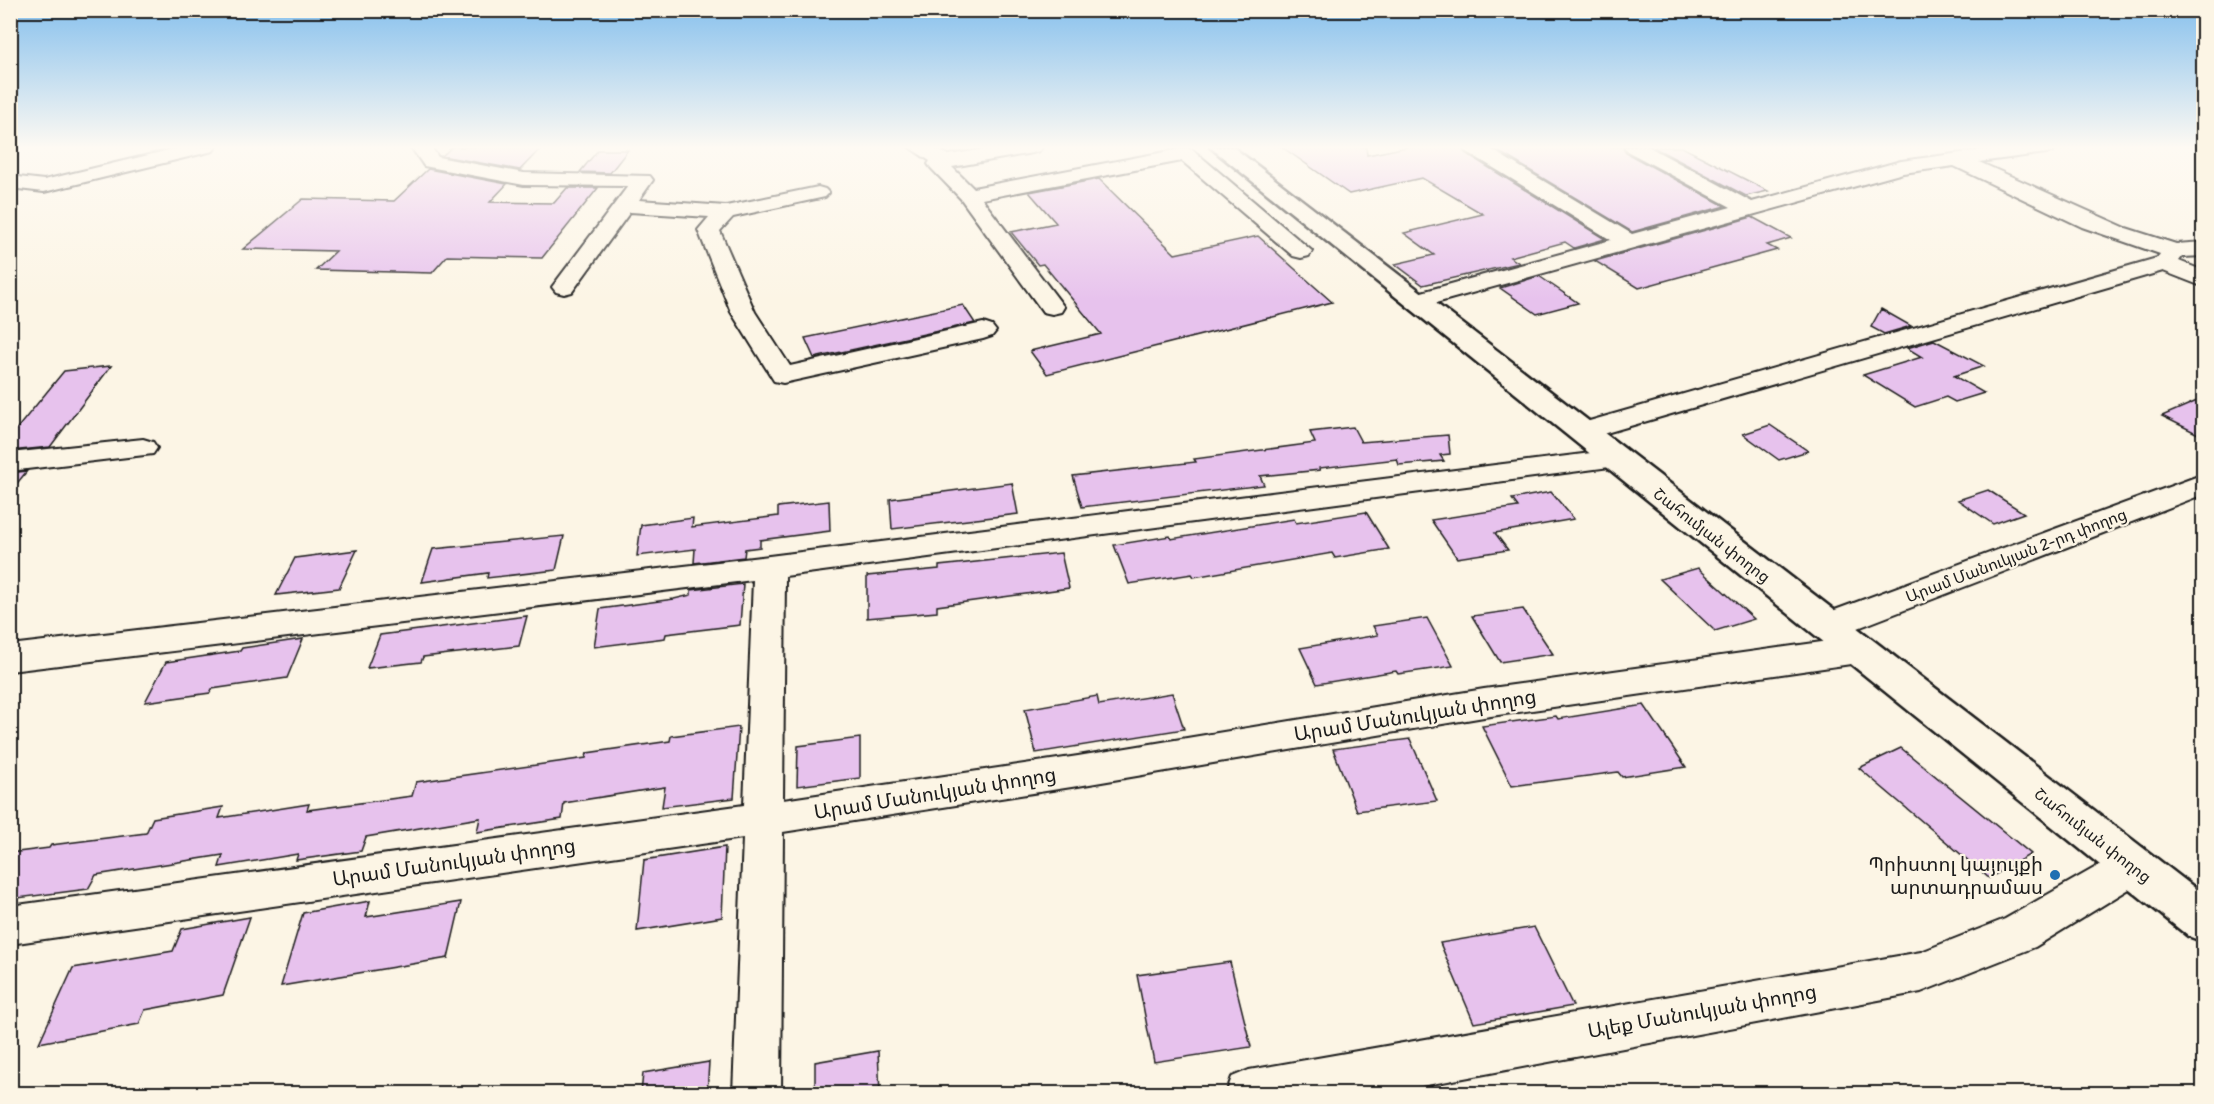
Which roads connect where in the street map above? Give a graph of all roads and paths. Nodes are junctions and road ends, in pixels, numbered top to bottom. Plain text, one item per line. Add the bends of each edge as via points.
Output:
1 (629, 199) edge
2 (791, 199) edge
3 (971, 199) edge
4 (1239, 199) edge
5 (1286, 199) edge
6 (1558, 199) edge
7 (1730, 199) edge
8 (1788, 199) edge
9 (2041, 199) edge
10 (624, 205) junction
11 (1750, 209) junction
12 (726, 212) junction
13 (1629, 242) junction
14 (2204, 249) edge
15 (1301, 251) dead end
16 (2170, 257) junction
17 (2204, 280) edge
18 (564, 287) dead end
19 (1416, 301) junction
20 (1052, 308) dead end
21 (983, 332) dead end
22 (1582, 432) junction
23 (143, 448) dead end
24 (1615, 459) junction
25 (10, 462) edge
26 (2204, 483) edge
27 (769, 567) junction
28 (1828, 626) junction
29 (1858, 650) junction
30 (10, 657) edge
31 (764, 819) junction
32 (2133, 866) junction
33 (2199, 912) edge
34 (10, 925) edge
35 (757, 1094) edge
36 (1249, 1094) edge

1 - 10 street
2 - 12 street
3 - 20 street
4 - 15 street
5 - 19 main road, Շահումյան փողոց
6 - 13 street
7 - 11 street
8 - 11 street
9 - 16 street
10 - 12 street
10 - 18 street
11 - 13 street
12 - 21 street via 709,230 743,312 783,375
13 - 19 street
14 - 16 street
16 - 17 street
16 - 22 street
19 - 22 main road, Շահումյան փողոց
22 - 24 main road, Շահումյան փողոց
23 - 25 street
24 - 27 street
24 - 28 main road, Շահումյան փողոց
26 - 28 street, Արամ Մանուկյան 2-րդ փողոց
27 - 30 street
27 - 31 street
28 - 29 main road, Շահումյան փողոց
29 - 31 street, Արամ Մանուկյան փողոց via 1484,703
29 - 32 main road, Շահումյան փողոց
31 - 34 street, Արամ Մանուկյան փողոց
31 - 35 street
32 - 33 main road, Շահումյան փողոց
32 - 36 street, Ալեք Մանուկյան փողոց via 2020,933 1921,972

